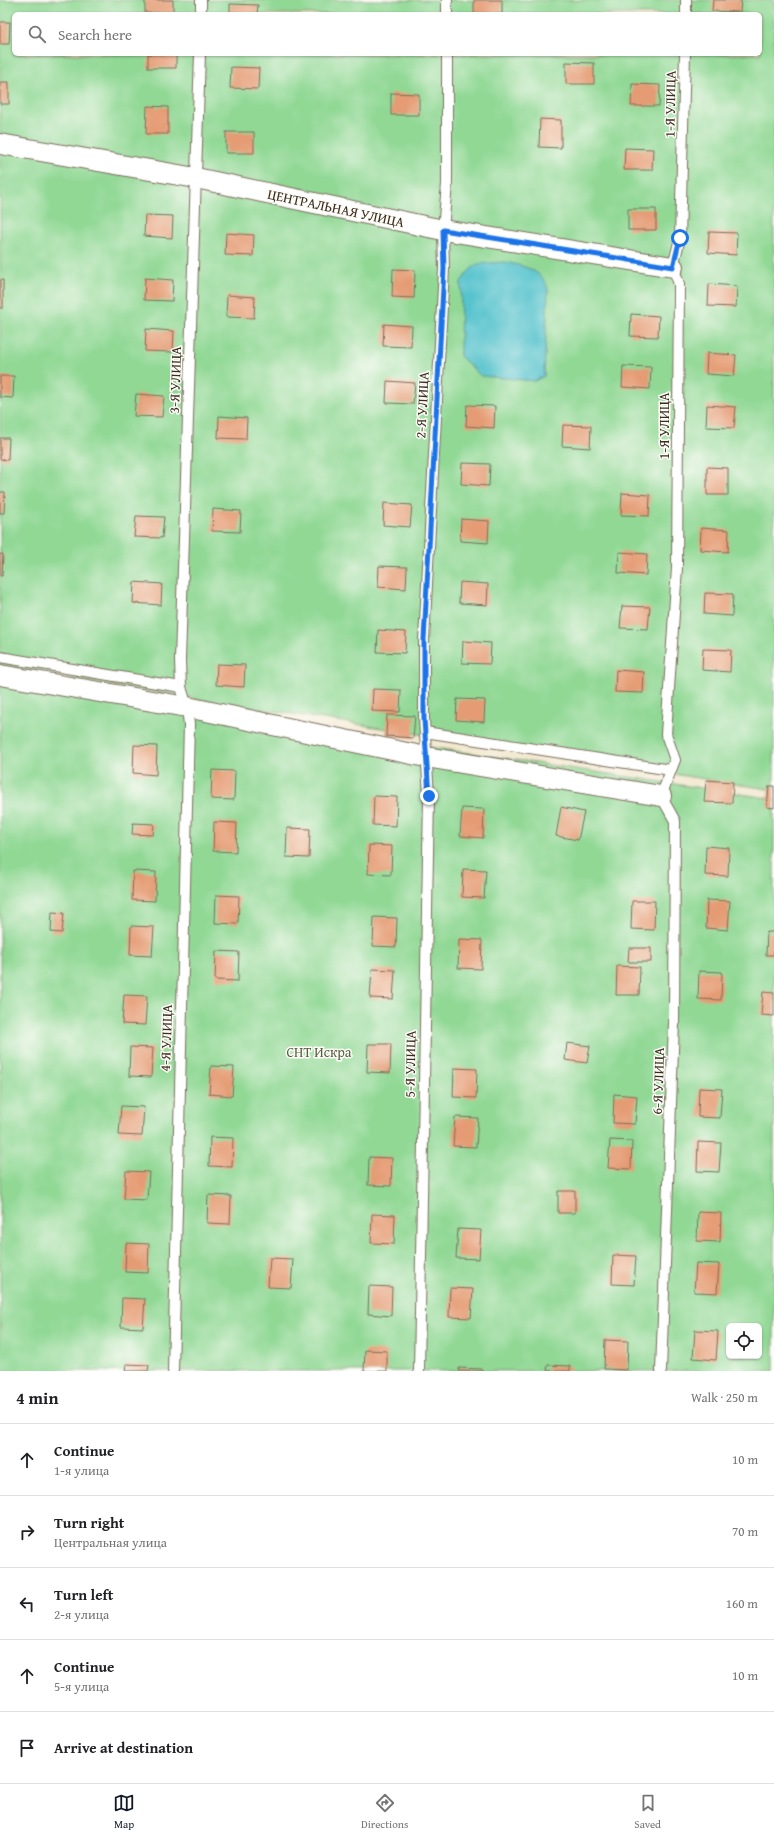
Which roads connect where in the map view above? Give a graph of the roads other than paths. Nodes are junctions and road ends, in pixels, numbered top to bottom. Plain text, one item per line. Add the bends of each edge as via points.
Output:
1 (201, 0) edge
2 (447, 0) edge
3 (686, 0) edge
4 (201, 12) edge
5 (447, 12) edge
6 (686, 12) edge
7 (200, 56) edge
8 (447, 56) edge
9 (685, 56) edge
10 (0, 144) edge
11 (196, 178) junction
12 (443, 230) junction
13 (673, 267) junction
14 (0, 656) edge
15 (0, 675) edge
16 (181, 687) junction
17 (187, 707) junction
18 (425, 732) junction
19 (426, 757) junction
20 (671, 770) junction
21 (661, 796) junction
22 (173, 1371) edge
23 (419, 1371) edge
24 (661, 1371) edge

1 - 4 lane
2 - 5 lane
3 - 6 lane
7 - 11 lane, 3-Я УЛИЦА
8 - 12 lane, 2-Я УЛИЦА via 447,184
9 - 13 lane, 1-Я УЛИЦА via 680,238
10 - 11 street, ЦЕНТРАЛЬНАЯ УЛИЦА
11 - 12 street, ЦЕНТРАЛЬНАЯ УЛИЦА
11 - 16 lane, 3-Я УЛИЦА via 180,652
12 - 13 street, ЦЕНТРАЛЬНАЯ УЛИЦА
12 - 18 lane, 2-Я УЛИЦА via 444,269 424,640
13 - 20 lane, 1-Я УЛИЦА via 679,284 677,568 666,734 675,760
14 - 16 lane
15 - 17 street
16 - 17 lane, 3-Я УЛИЦА
17 - 19 street
17 - 22 lane, 4-Я УЛИЦА via 189,725
18 - 19 lane, 2-Я УЛИЦА
18 - 20 lane
19 - 21 street
19 - 23 lane, 5-Я УЛИЦА via 429,796
20 - 21 lane, 1-Я УЛИЦА
21 - 24 lane, 6-Я УЛИЦА via 675,821 674,1022

